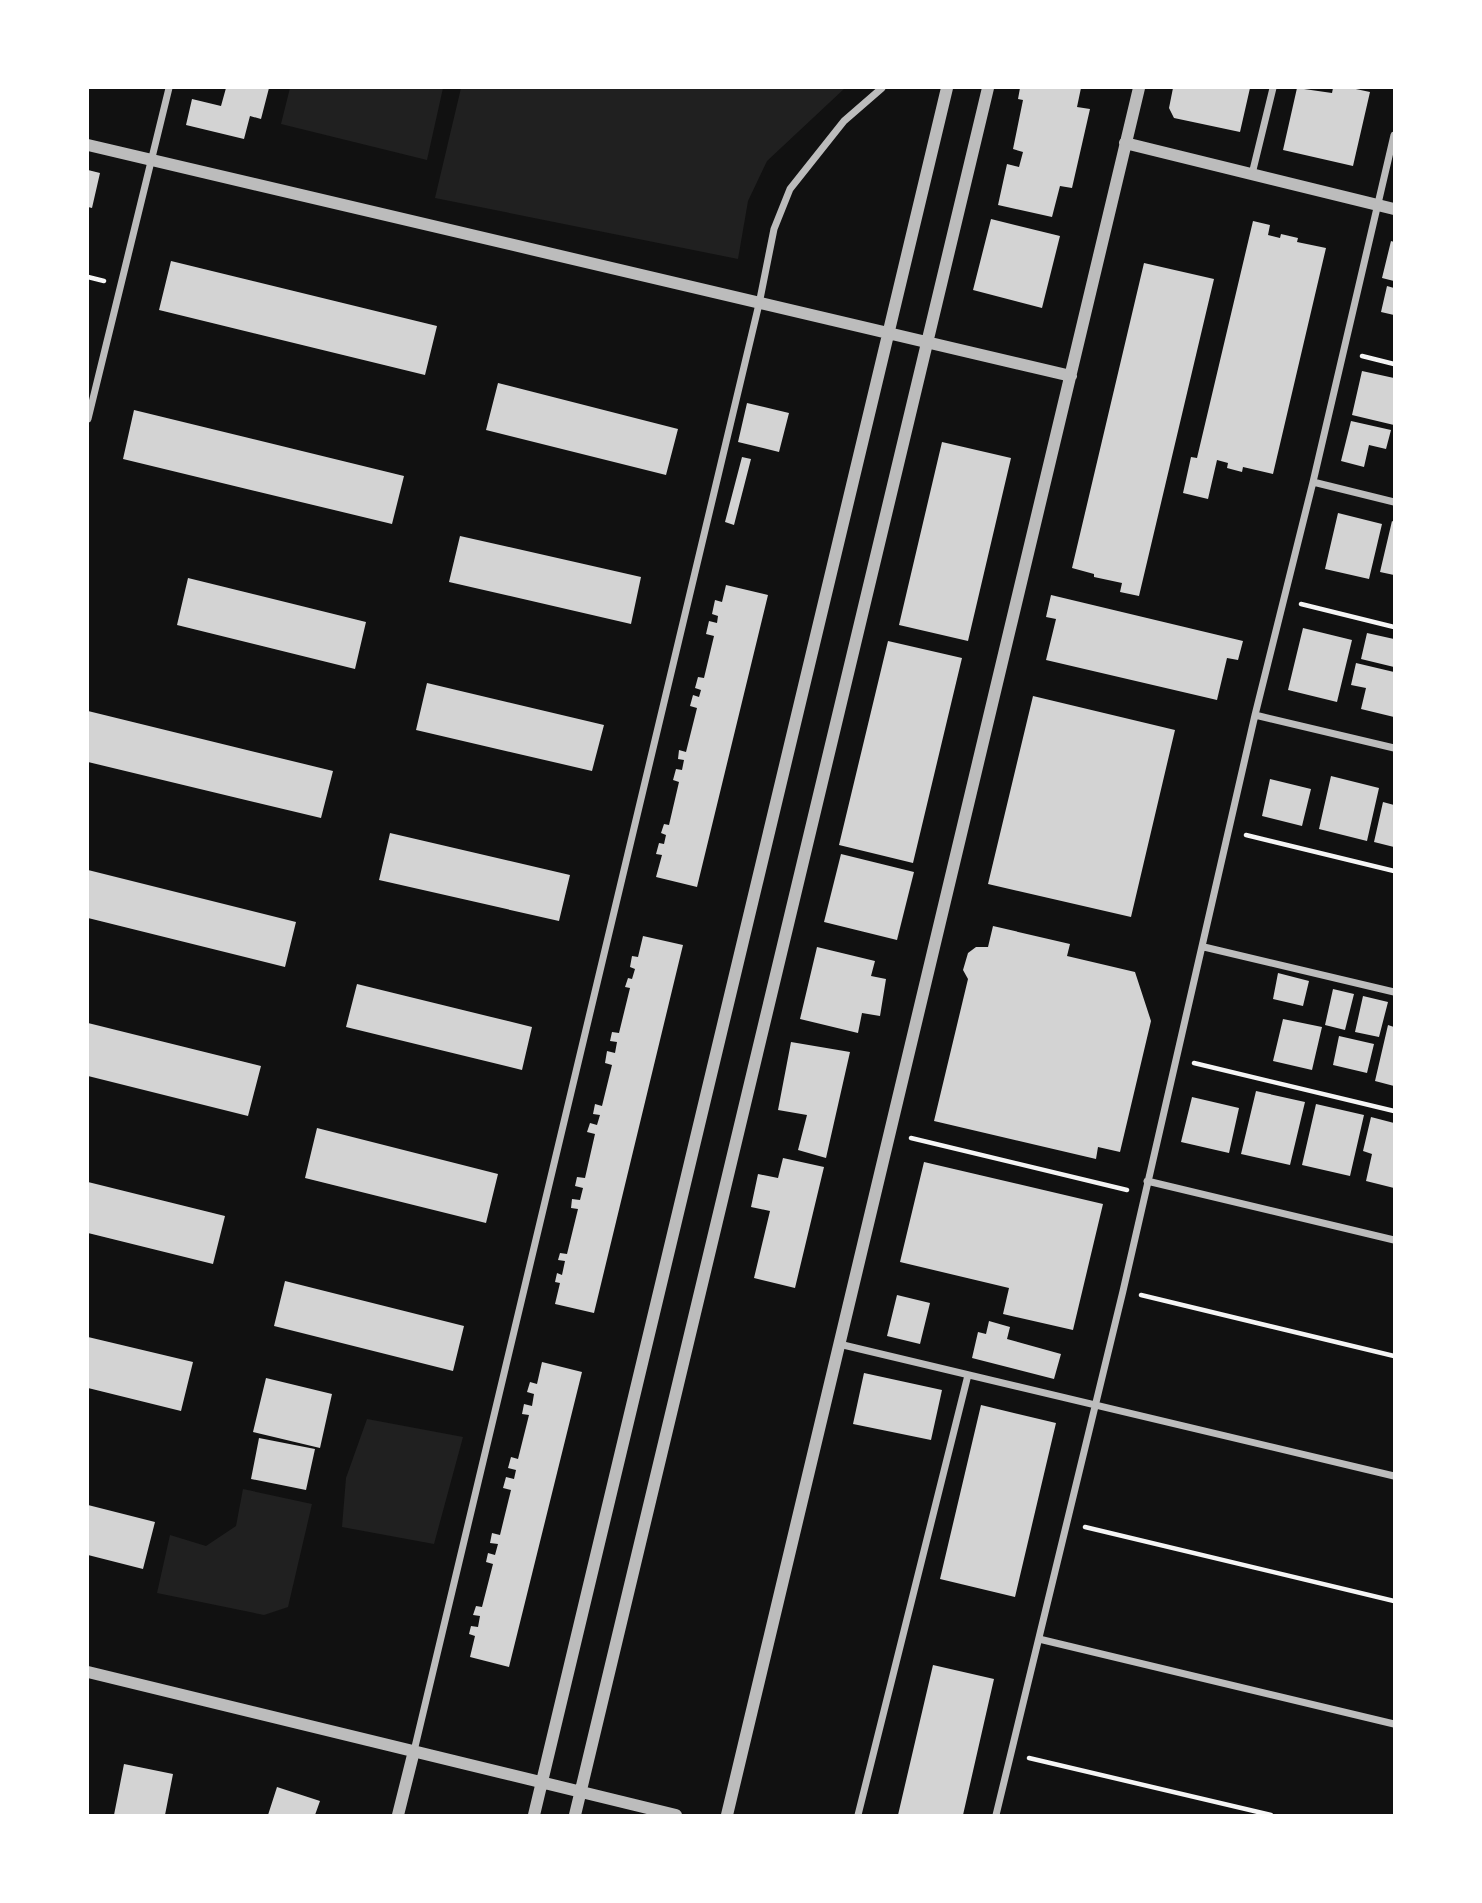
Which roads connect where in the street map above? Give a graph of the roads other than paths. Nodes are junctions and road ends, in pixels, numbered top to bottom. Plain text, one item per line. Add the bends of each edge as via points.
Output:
1 (169, 88) edge
2 (882, 88) edge
3 (947, 88) edge
4 (988, 88) edge
5 (1139, 88) edge
6 (1273, 88) edge
7 (1395, 135) edge
8 (1125, 143) junction
9 (88, 145) edge
10 (152, 160) junction
11 (1252, 174) junction
12 (1378, 205) junction
13 (1395, 209) edge
14 (759, 304) junction
15 (1071, 376) junction
16 (89, 406) edge
17 (88, 419) edge
18 (1313, 482) junction
19 (1395, 502) edge
20 (1255, 715) junction
21 (1395, 748) edge
22 (1204, 947) junction
23 (1395, 992) edge
24 (1147, 1181) junction
25 (1395, 1240) edge
26 (839, 1344) junction
27 (968, 1375) junction
28 (1095, 1405) junction
29 (1395, 1476) edge
30 (1039, 1639) junction
31 (88, 1672) edge
32 (1395, 1724) edge
33 (414, 1751) junction
34 (398, 1815) edge
35 (534, 1815) edge
36 (575, 1815) edge
37 (676, 1815) edge
38 (727, 1815) edge
39 (858, 1815) edge
40 (996, 1815) edge

1 - 10 street
2 - 14 street via 844,121 790,189 774,229
3 - 35 street
4 - 36 street
5 - 8 street
6 - 11 street
7 - 12 street
8 - 11 street
8 - 15 street
9 - 10 street
10 - 14 street
10 - 16 street
11 - 12 street
12 - 13 street
12 - 18 street
14 - 15 street
14 - 33 street
15 - 26 street
16 - 17 street
18 - 19 street
18 - 20 street
20 - 21 street
20 - 22 street
22 - 23 street
22 - 24 street
24 - 25 street
24 - 28 street
26 - 27 street
26 - 38 street
27 - 28 street
27 - 39 street
28 - 29 street
28 - 30 street
30 - 32 street
30 - 40 street
31 - 33 street
33 - 34 street
33 - 37 street

